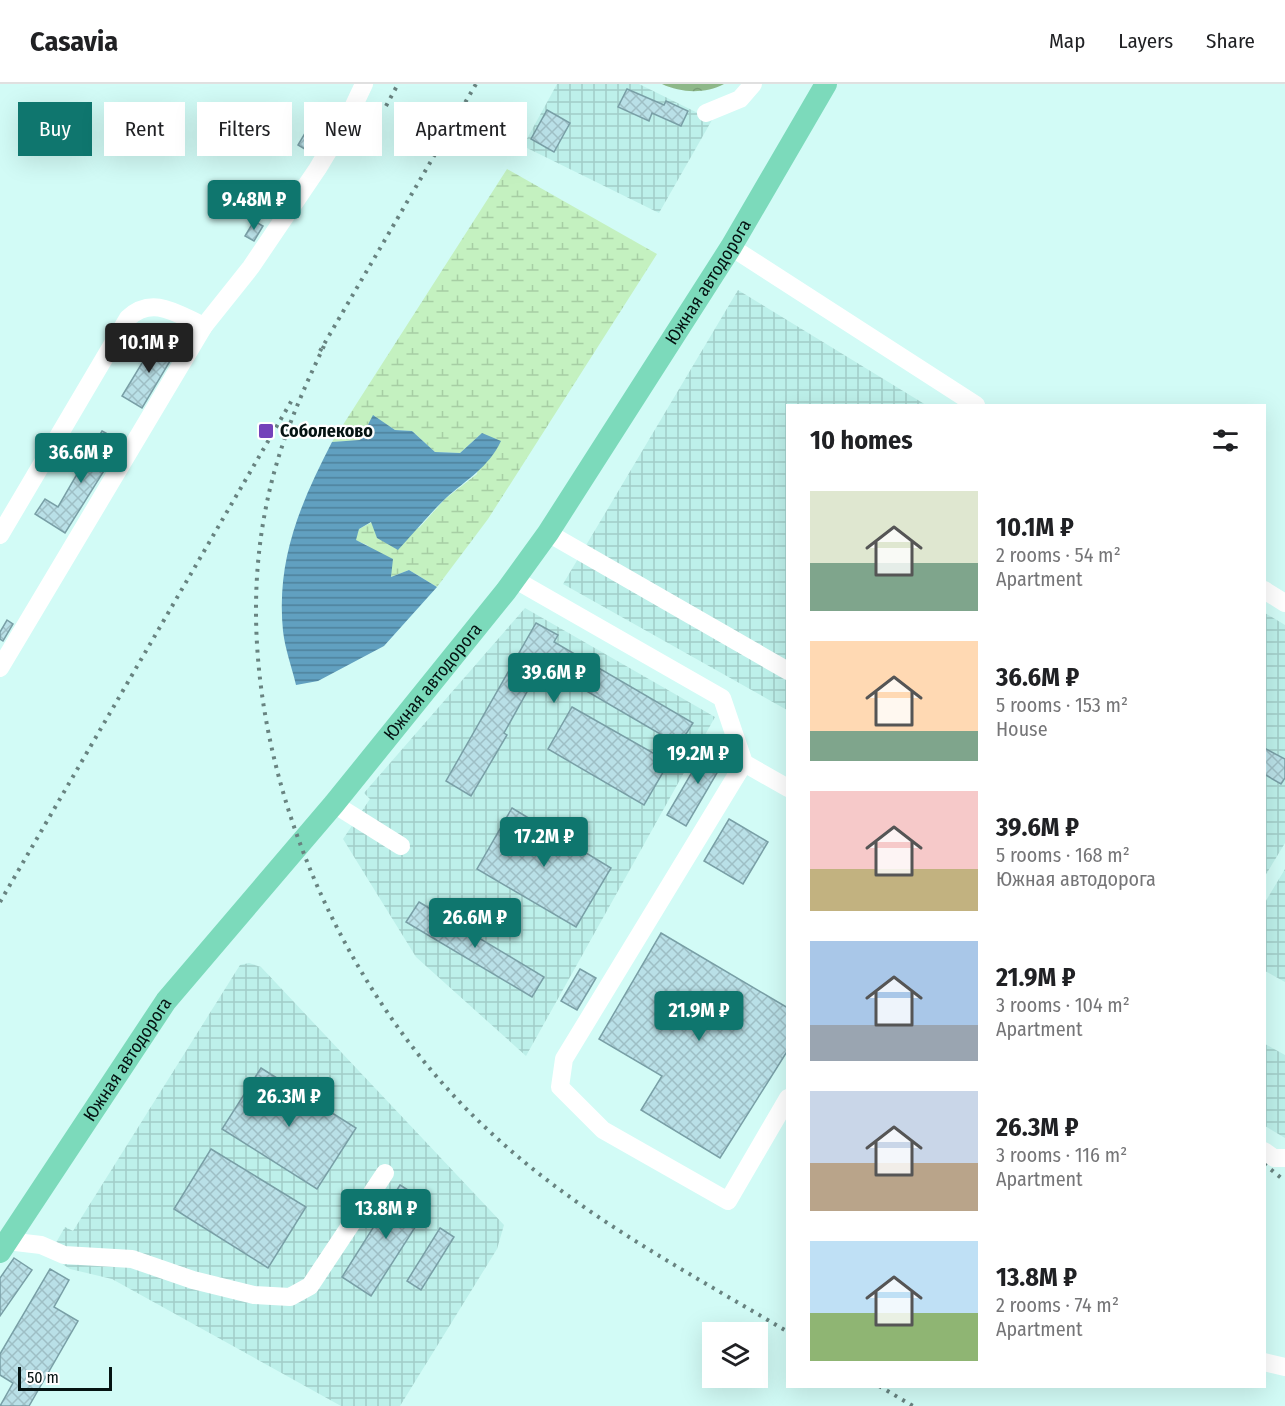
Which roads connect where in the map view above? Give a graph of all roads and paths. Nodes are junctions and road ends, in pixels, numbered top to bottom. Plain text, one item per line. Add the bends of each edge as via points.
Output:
1 (364, 84) edge
2 (753, 84) edge
3 (826, 84) edge
4 (706, 113) dead end
5 (731, 247) junction
6 (204, 326) junction
7 (974, 404) edge
8 (548, 533) junction
9 (0, 535) edge
10 (514, 579) junction
11 (1266, 591) edge
12 (1285, 603) edge
13 (0, 668) edge
14 (786, 669) edge
15 (744, 764) junction
16 (786, 787) edge
17 (334, 804) junction
18 (401, 846) dead end
19 (786, 1101) edge
20 (1266, 1152) edge
21 (1285, 1158) edge
22 (385, 1173) dead end
23 (3, 1246) edge
24 (1266, 1362) edge
25 (1285, 1367) edge

1 - 6 street via 318,168 251,267
2 - 4 street via 740,99
3 - 5 main road, Южная автодорога
5 - 7 street
5 - 8 main road, Южная автодорога
6 - 9 street via 155,306 138,308 128,318
6 - 13 street
8 - 10 main road, Южная автодорога
8 - 14 street
10 - 15 street via 722,698
10 - 17 main road, Южная автодорога
11 - 12 street
15 - 16 street
15 - 19 street via 564,1059 560,1087 603,1130 728,1201
17 - 18 street
17 - 23 main road, Южная автодорога via 166,1001
20 - 21 street via 1274,1158
22 - 23 street via 310,1286 290,1297 254,1295 132,1259 64,1255 41,1245
24 - 25 street

